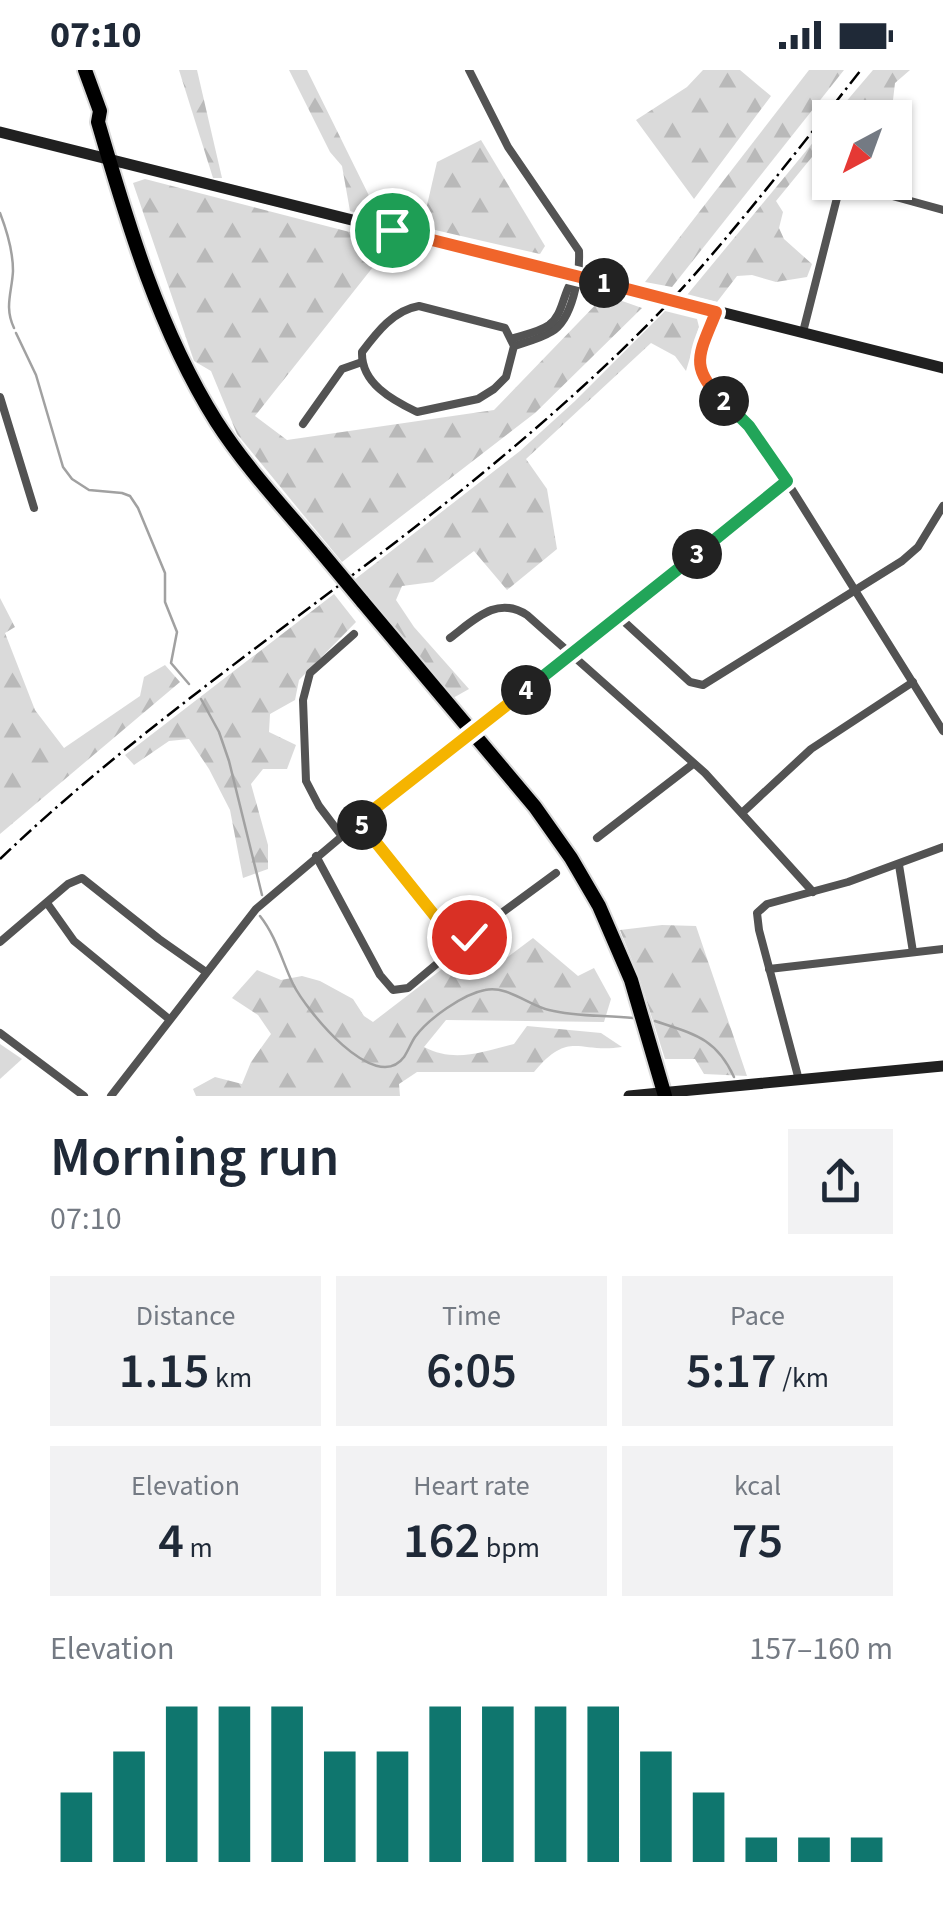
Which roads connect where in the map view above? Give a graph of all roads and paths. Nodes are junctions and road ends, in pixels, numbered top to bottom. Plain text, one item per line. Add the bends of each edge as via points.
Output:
1 (77, 70) edge
2 (85, 70) edge
3 (471, 70) edge
4 (98, 122) junction
5 (0, 132) edge
6 (108, 158) junction
7 (943, 210) edge
8 (576, 276) junction
9 (716, 312) junction
10 (803, 332) junction
11 (512, 342) junction
12 (362, 362) junction
13 (942, 363) edge
14 (0, 397) edge
15 (303, 424) dead end
16 (787, 481) junction
17 (943, 506) edge
18 (34, 508) dead end
19 (855, 590) junction
20 (620, 617) junction
21 (354, 634) dead end
22 (450, 638) dead end
23 (571, 655) junction
24 (913, 682) junction
25 (472, 731) junction
26 (943, 731) edge
27 (693, 764) junction
28 (743, 812) junction
29 (359, 821) junction
30 (341, 836) junction
31 (597, 838) dead end
32 (943, 847) edge
33 (316, 856) junction
34 (899, 865) junction
35 (556, 873) dead end
36 (813, 892) junction
37 (46, 903) junction
38 (0, 942) edge
39 (459, 946) junction
40 (943, 949) edge
41 (913, 952) junction
42 (769, 969) junction
43 (206, 972) junction
44 (169, 1019) junction
45 (0, 1033) edge
46 (943, 1066) edge
47 (800, 1080) junction
48 (665, 1094) edge
49 (84, 1096) edge
50 (111, 1096) edge
51 (629, 1096) edge

1 - 4 highway
2 - 4 highway
3 - 8 street via 508,147 576,245
4 - 6 highway
5 - 6 street
6 - 8 street
6 - 25 highway, bridge via 162,316 191,378 246,463
7 - 10 street via 856,186 840,190
8 - 9 street, bridge
8 - 11 street via 560,326
9 - 10 street
9 - 16 street via 699,356 702,378 749,426
10 - 13 street
11 - 12 street via 505,328 419,306 407,308 376,335
11 - 12 street via 506,377 494,388 478,399 417,412 378,388
12 - 15 street via 342,370
14 - 18 street
16 - 19 street
16 - 20 street
17 - 19 street via 909,555
19 - 20 street via 697,686
19 - 24 street
20 - 23 street
21 - 30 street via 310,672 304,700 306,781
22 - 23 street via 507,606 527,615
23 - 25 street
23 - 27 street
24 - 26 street
24 - 28 street via 811,749
25 - 29 street
25 - 48 highway via 553,832 593,895 632,980
27 - 28 street
27 - 31 street
28 - 36 street
29 - 30 street
29 - 39 street
30 - 33 street
32 - 34 street
33 - 39 street via 393,990 408,988
33 - 43 street via 256,909
34 - 36 street
34 - 41 street
35 - 39 street
36 - 42 street via 767,904 758,913
37 - 38 street
37 - 43 street via 82,878
37 - 44 street via 74,941
40 - 41 street
41 - 42 street
42 - 47 street
43 - 44 street
44 - 50 street
45 - 49 street
46 - 47 street
47 - 48 street
48 - 51 street

